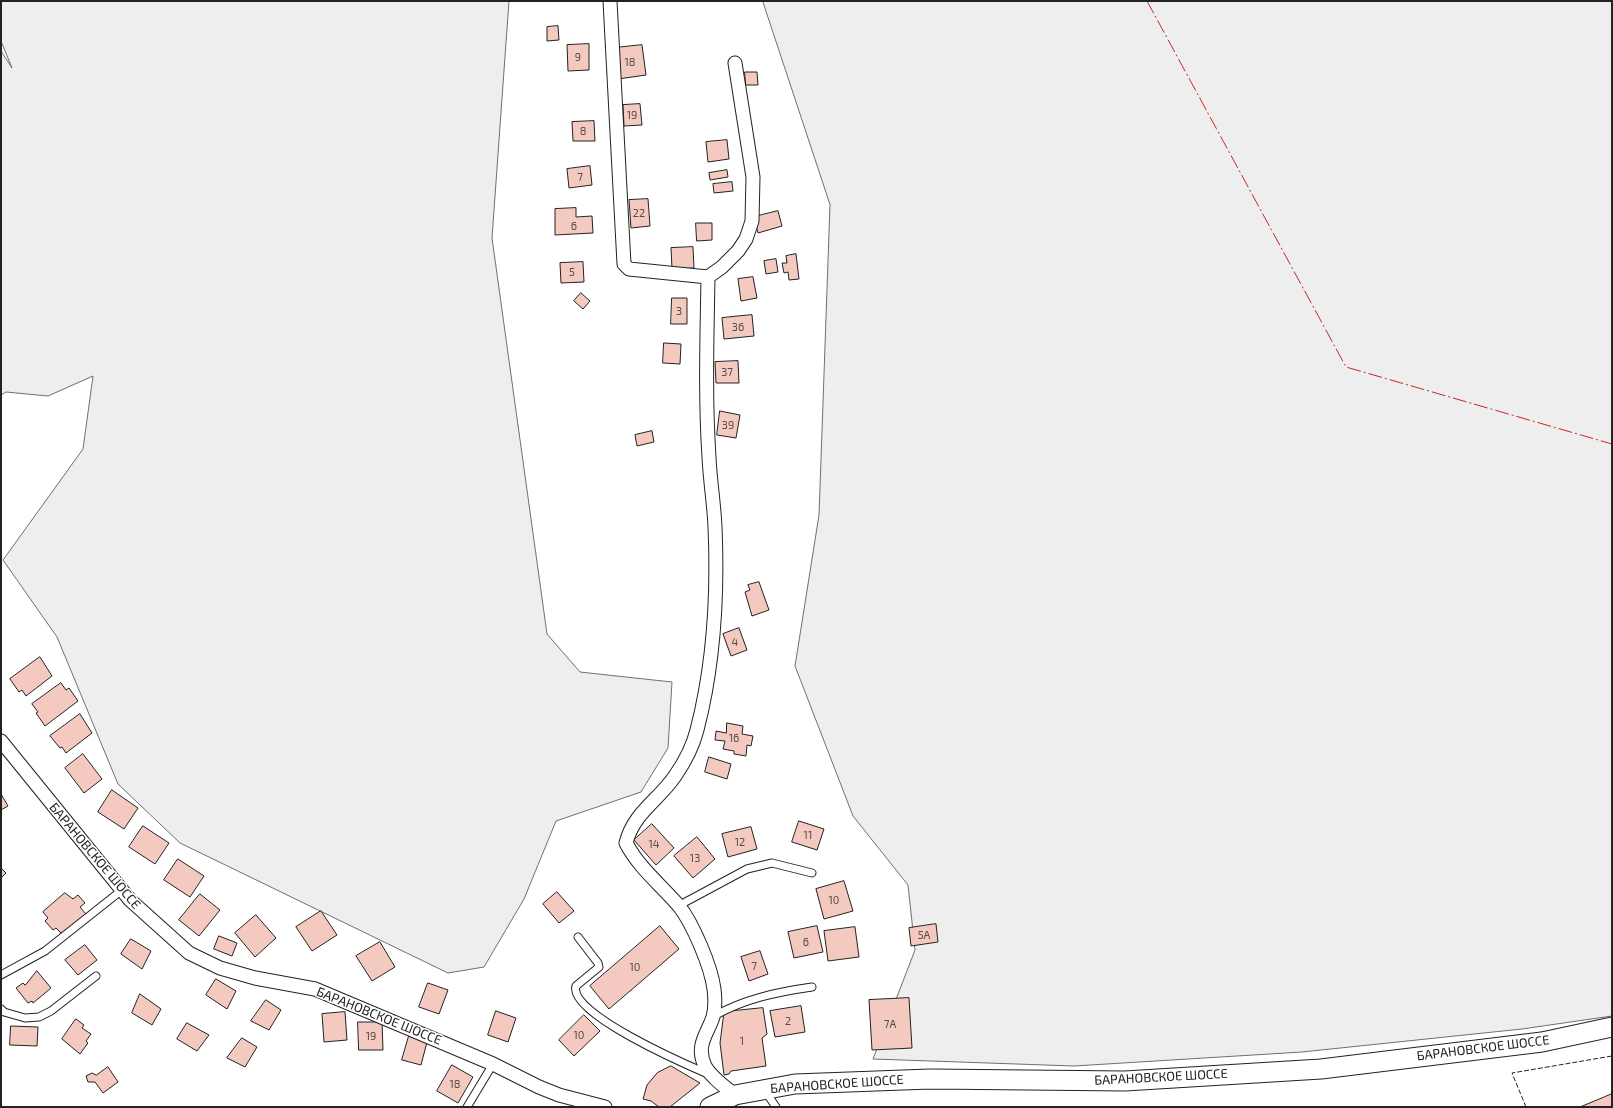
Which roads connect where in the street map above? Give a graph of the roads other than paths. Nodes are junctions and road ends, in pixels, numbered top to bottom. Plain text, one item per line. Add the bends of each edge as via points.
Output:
1 (610, 1) edge
2 (735, 63) dead end
3 (708, 277) junction
4 (1, 741) edge
5 (812, 873) dead end
6 (122, 890) junction
7 (678, 906) junction
8 (578, 937) dead end
9 (1, 975) edge
10 (96, 976) dead end
11 (812, 987) dead end
12 (1, 1009) edge
13 (713, 1016) junction
14 (1612, 1027) edge
15 (494, 1064) junction
16 (714, 1076) junction
17 (763, 1089) junction
18 (735, 1095) junction
19 (467, 1107) edge
20 (605, 1107) edge
21 (710, 1107) edge
22 (776, 1107) edge

1 - 3 street via 624,264 629,269
2 - 3 street via 753,177 752,221 738,252
3 - 7 street via 706,396 715,526 716,591 708,680 697,732 688,754 675,777 637,817 626,843 634,858
4 - 6 street, БАРАНОВСКОЕ ШОССЕ
5 - 7 lane via 772,862 747,869
6 - 9 lane via 45,951
6 - 15 street, БАРАНОВСКОЕ ШОССЕ via 158,927 189,953 220,968 255,978 315,989
7 - 13 street via 703,953 714,990
8 - 16 lane via 599,967 576,986 576,992 582,1001 608,1023 653,1050
10 - 12 lane via 51,1011 39,1017 25,1018
11 - 13 lane via 734,1004
13 - 16 street via 702,1039 705,1066
14 - 17 main road, БАРАНОВСКОЕ ШОССЕ via 1542,1042 1321,1069 1125,1081 930,1079 795,1084
15 - 19 lane
15 - 20 street, БАРАНОВСКОЕ ШОССЕ via 546,1090
16 - 18 street
17 - 18 main road, БАРАНОВСКОЕ ШОССЕ
17 - 22 lane
18 - 21 main road, БАРАНОВСКОЕ ШОССЕ

